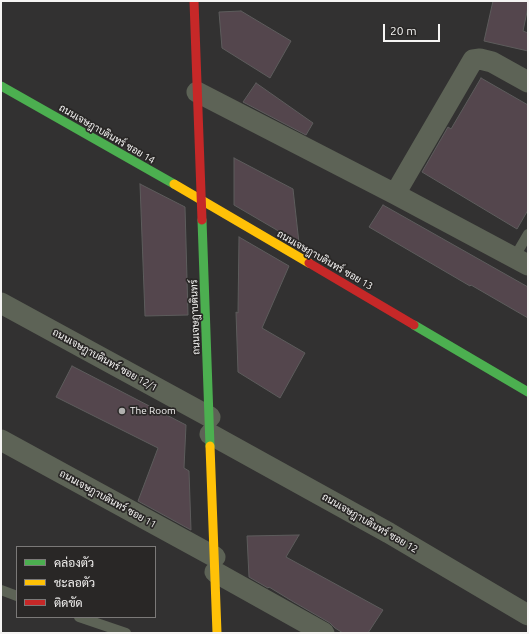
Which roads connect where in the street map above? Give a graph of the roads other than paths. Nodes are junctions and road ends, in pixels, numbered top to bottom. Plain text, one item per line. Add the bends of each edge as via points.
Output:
1 (194, 1) edge
2 (528, 82) edge
3 (1, 86) edge
4 (198, 92) junction
5 (395, 194) junction
6 (201, 200) junction
7 (528, 234) edge
8 (521, 261) edge
9 (1, 303) edge
10 (528, 392) edge
11 (210, 426) junction
12 (1, 440) edge
13 (215, 565) junction
14 (1, 590) edge
15 (16, 596) edge
16 (528, 615) edge
17 (82, 618) edge
18 (126, 633) edge
19 (217, 633) edge
20 (324, 633) edge

1 - 4 street, ถนนเจษฎาบดินทร์
2 - 5 street via 492,62 473,60
3 - 6 street, ถนนเจษฎาบดินทร์ ซอย 14
4 - 5 street
4 - 6 street, ถนนเจษฎาบดินทร์
5 - 8 street
6 - 10 street, ถนนเจษฎาบดินทร์ ซอย 13
6 - 11 street, ถนนเจษฎาบดินทร์
7 - 8 lane
9 - 11 street, ถนนเจษฎาบดินทร์ ซอย 12/1
11 - 13 street, ถนนเจษฎาบดินทร์
11 - 16 street, ถนนเจษฎาบดินทร์ ซอย 12
12 - 13 street, ถนนเจษฎาบดินทร์ ซอย 11
13 - 19 street, ถนนเจษฎาบดินทร์
13 - 20 street, ถนนเจษฎาบดินทร์ ซอย 11
14 - 15 lane
17 - 18 lane

